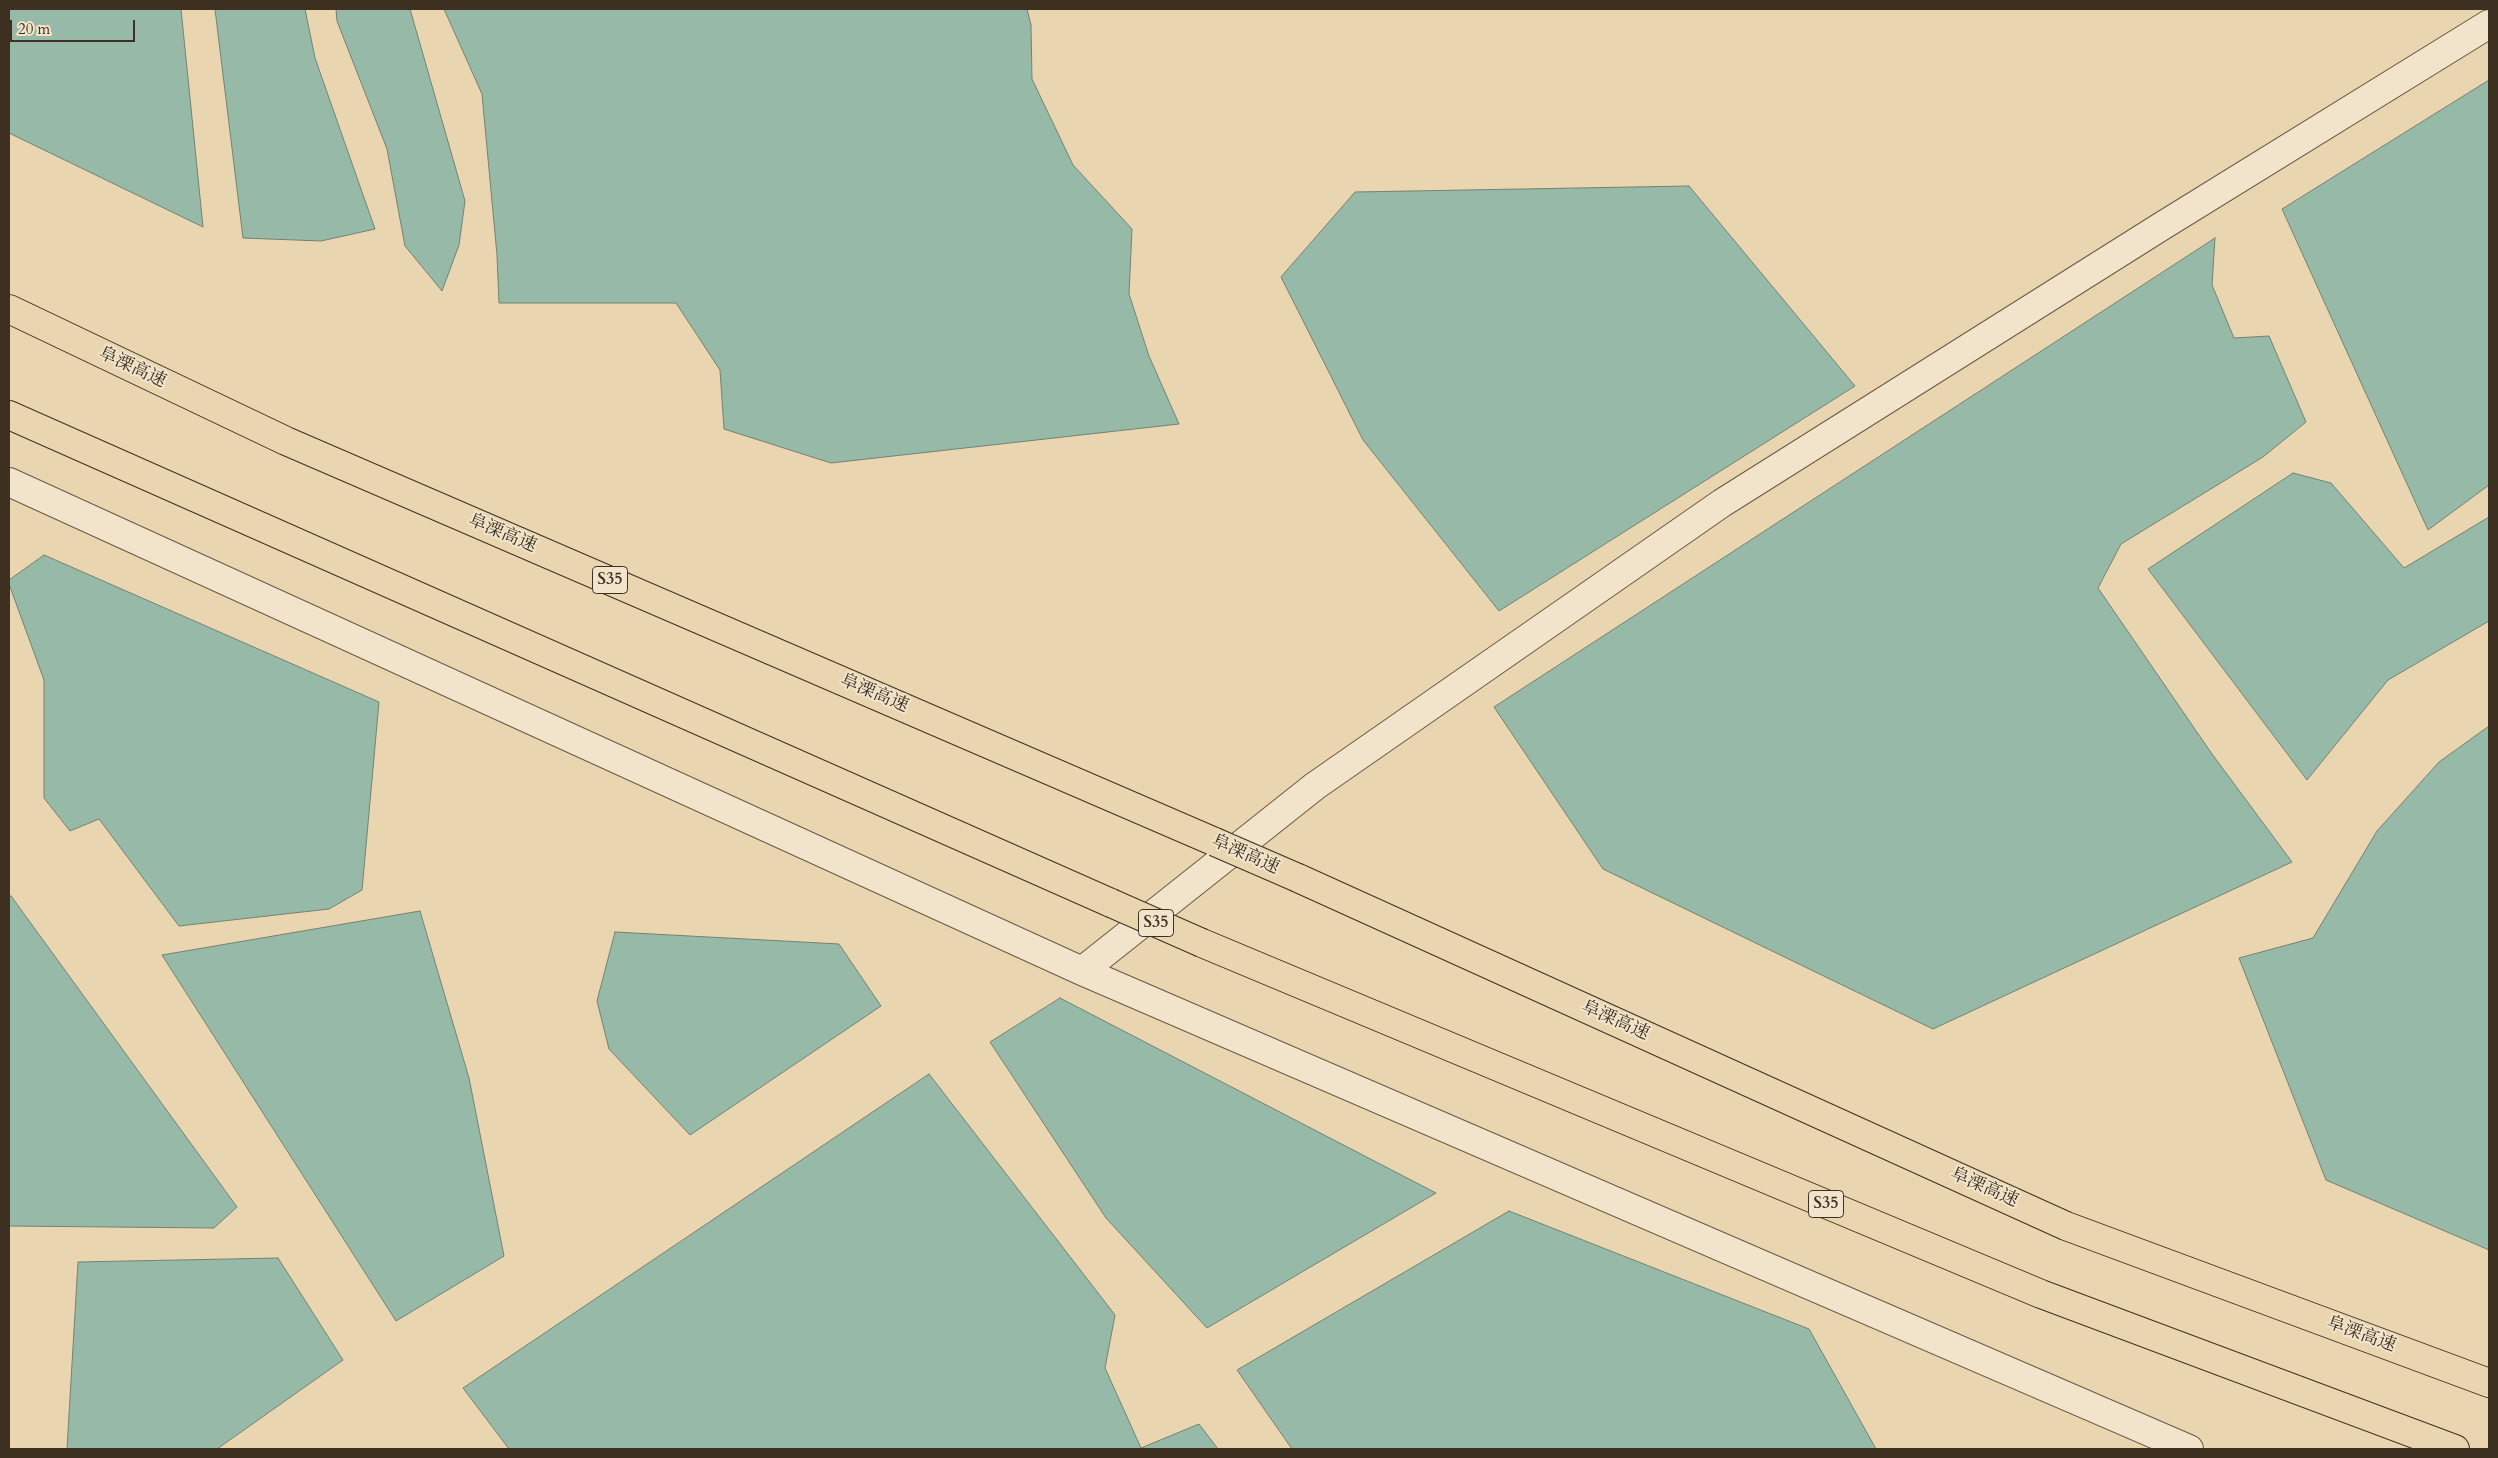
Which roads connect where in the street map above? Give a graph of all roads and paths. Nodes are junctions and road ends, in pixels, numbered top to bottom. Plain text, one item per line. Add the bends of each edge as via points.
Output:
1 (2489, 24) edge
2 (9, 309) edge
3 (9, 415) edge
4 (9, 482) edge
5 (1082, 971) junction
6 (2489, 1383) edge
7 (2190, 1449) edge
8 (2456, 1449) edge

1 - 5 street via 1722,504 1315,786
2 - 6 highway, 阜溧高速 / S35, bridge via 295,445 1298,878 2066,1226
3 - 8 highway, S35, bridge via 1202,943 2041,1294
4 - 5 street
5 - 7 street

